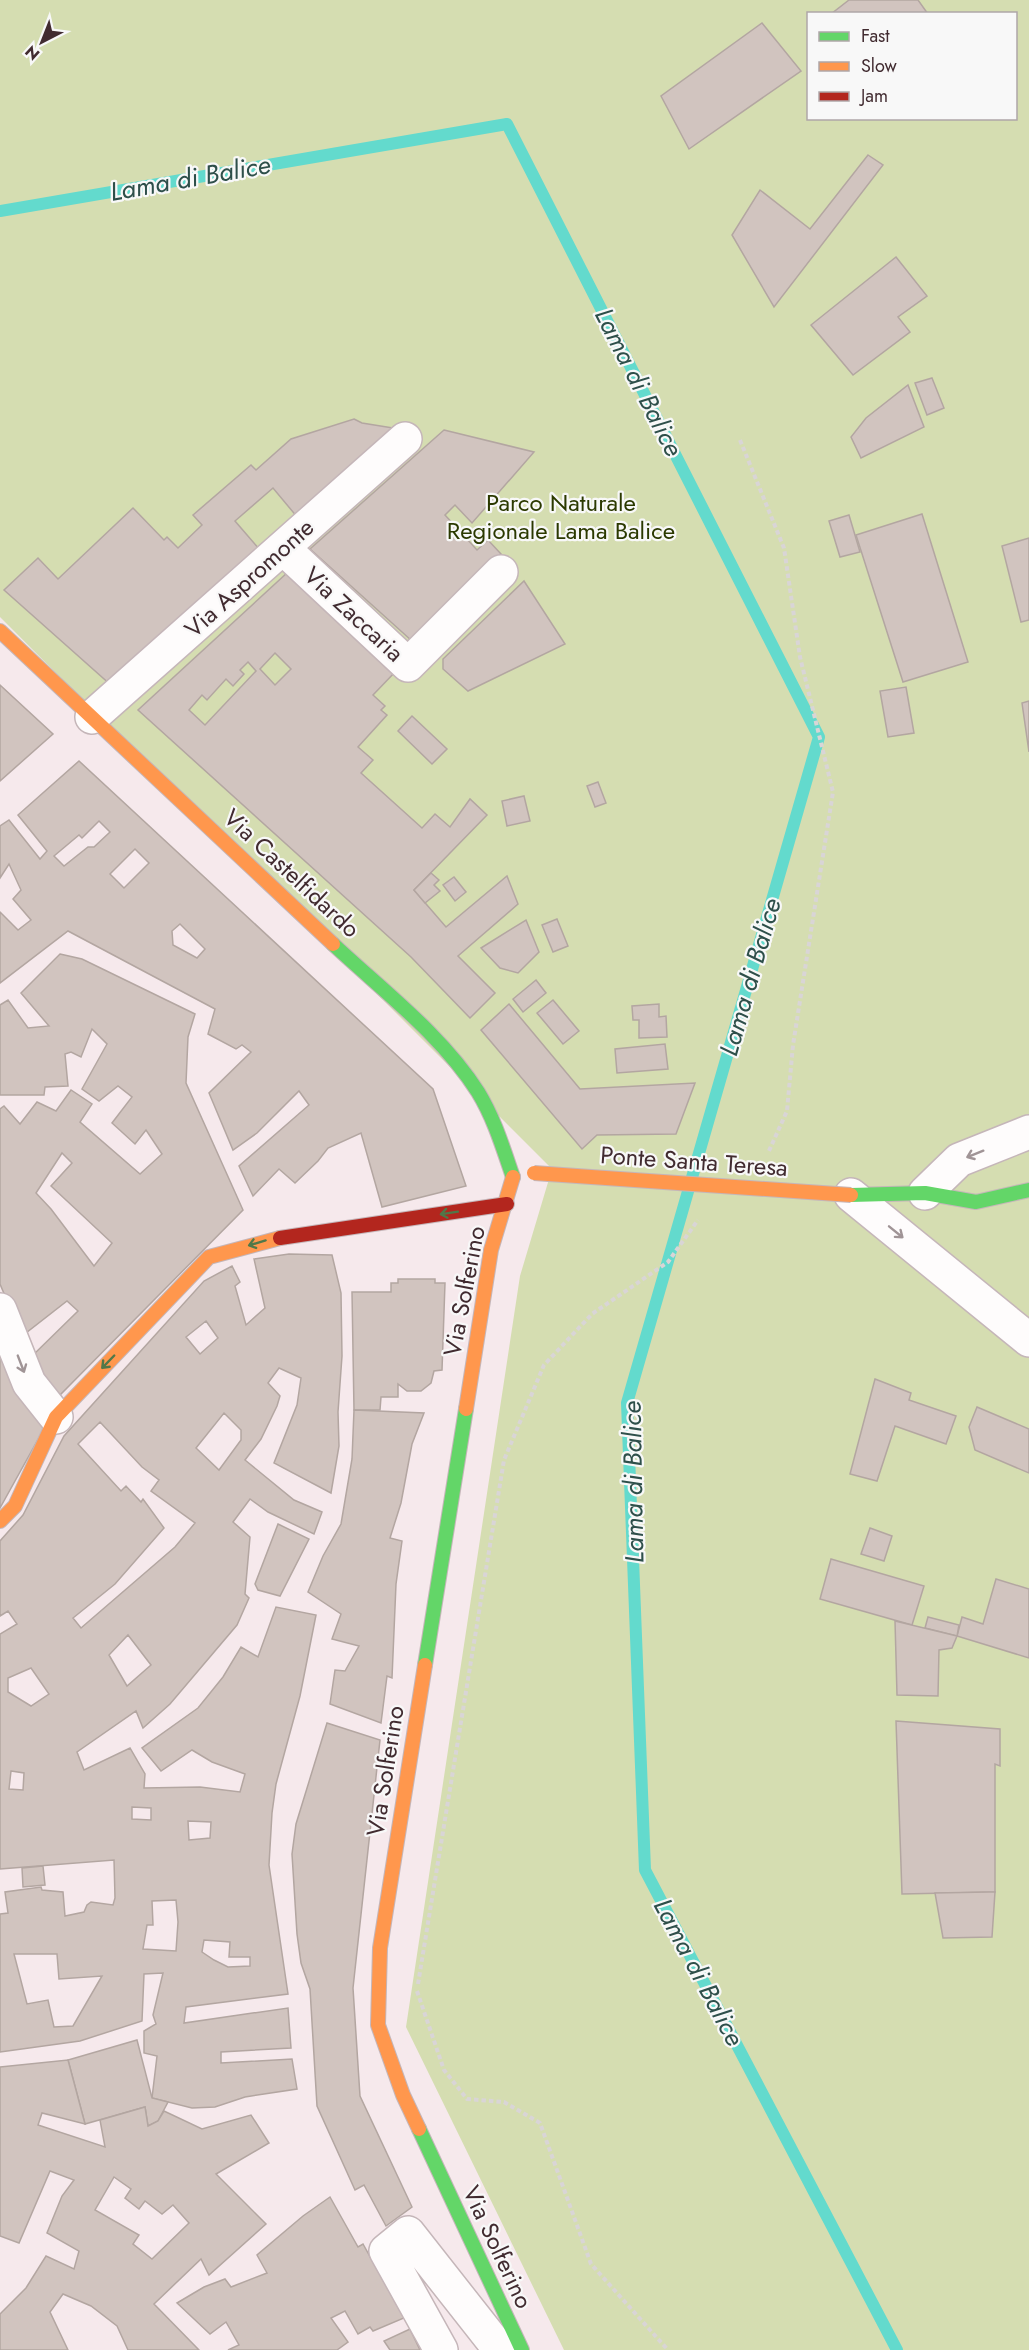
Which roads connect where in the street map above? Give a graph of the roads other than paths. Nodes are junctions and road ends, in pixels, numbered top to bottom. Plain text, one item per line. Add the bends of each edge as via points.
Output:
1 (405, 439) dead end
2 (283, 548) junction
3 (501, 572) dead end
4 (0, 631) edge
5 (92, 717) junction
6 (1029, 1132) edge
7 (513, 1177) junction
8 (1029, 1190) edge
9 (925, 1193) junction
10 (851, 1195) junction
11 (507, 1204) junction
12 (0, 1310) edge
13 (1029, 1340) edge
14 (56, 1417) junction
15 (0, 1521) edge
16 (441, 2350) edge
17 (504, 2350) edge
18 (522, 2350) edge

1 - 2 street, Via Aspromonte
2 - 3 street, Via Zaccaria via 408,665
2 - 5 street, Via Aspromonte
4 - 5 street, Via Castelfidardo
5 - 7 street, Via Castelfidardo via 446,1050 492,1118
6 -> 9 street via 959,1160
7 - 10 street, Ponte Santa Teresa, bridge via 534,1173
7 - 11 street, Via Solferino
8 - 9 street, Ponte Santa Teresa via 976,1202
9 - 10 street, Ponte Santa Teresa
10 -> 13 street
11 -> 14 street via 268,1239 209,1257
11 - 18 street, Via Solferino via 491,1250 389,1888 380,1948 378,2025 403,2095
12 -> 14 street via 29,1383
14 - 15 street via 15,1506
16 - 17 street via 386,2251 408,2233

